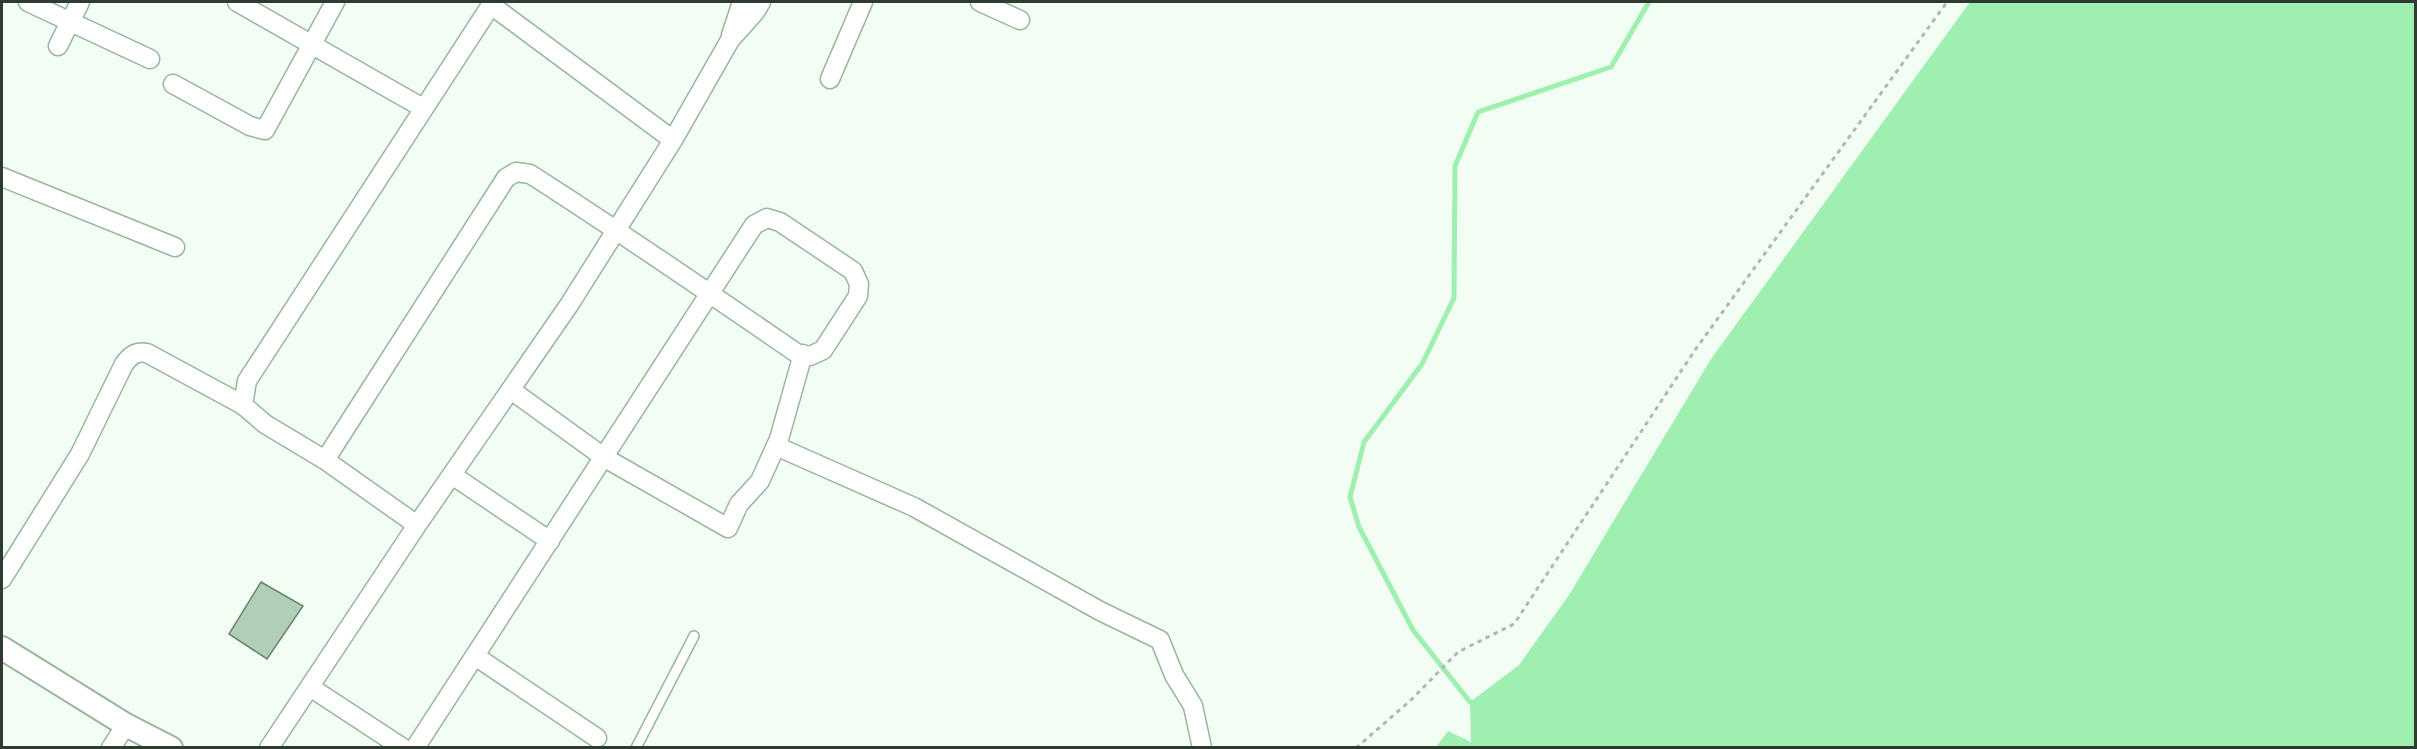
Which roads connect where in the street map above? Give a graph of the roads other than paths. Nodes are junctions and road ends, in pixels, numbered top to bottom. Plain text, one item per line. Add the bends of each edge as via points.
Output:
1 (28, 2) edge
2 (80, 2) edge
3 (237, 2) edge
4 (335, 2) edge
5 (742, 2) edge
6 (761, 2) edge
7 (863, 2) edge
8 (980, 2) edge
9 (492, 3) edge
10 (1020, 20) dead end
11 (70, 22) junction
12 (730, 40) junction
13 (312, 44) junction
14 (58, 46) dead end
15 (150, 60) dead end
16 (830, 79) dead end
17 (173, 84) dead end
18 (423, 108) junction
19 (673, 140) junction
20 (2, 177) edge
21 (616, 229) junction
22 (175, 247) dead end
23 (710, 294) junction
24 (803, 354) junction
25 (510, 390) junction
26 (243, 405) junction
27 (776, 446) junction
28 (605, 458) junction
29 (325, 460) junction
30 (452, 475) junction
31 (417, 525) junction
32 (550, 541) junction
33 (2, 579) edge
34 (694, 636) dead end
35 (2, 648) edge
36 (475, 656) junction
37 (310, 687) junction
38 (126, 725) junction
39 (597, 738) dead end
40 (111, 747) edge
41 (171, 747) edge
42 (269, 747) edge
43 (403, 747) edge
44 (415, 747) edge
45 (636, 747) edge
46 (1202, 747) edge

1 - 11 street
2 - 11 street
3 - 13 street
4 - 13 street
5 - 12 street
6 - 12 street
7 - 16 street
8 - 10 street
9 - 18 street
9 - 19 street
11 - 14 street
11 - 15 street
12 - 19 street
13 - 17 street via 265,130 250,126
13 - 18 street
18 - 26 street via 247,381
19 - 21 street
20 - 22 street
21 - 23 street
21 - 25 street
21 - 29 street via 530,174 516,172 506,178
23 - 24 street
23 - 24 street via 754,225 766,218 780,222 853,271 859,284 858,296 823,350 810,356
23 - 28 street
24 - 27 street
25 - 28 street
25 - 30 street
26 - 29 street via 265,424
26 - 33 street via 156,357 140,352 132,355 80,454
27 - 28 street via 760,481 739,504 728,528
27 - 46 street via 914,507 1160,640 1174,675 1193,706
28 - 32 street
29 - 31 street
30 - 31 street
30 - 32 street
31 - 37 street
32 - 36 street
34 - 45 lane
35 - 38 street
36 - 39 street
36 - 44 street
37 - 42 street
37 - 43 street
38 - 40 street
38 - 41 street

